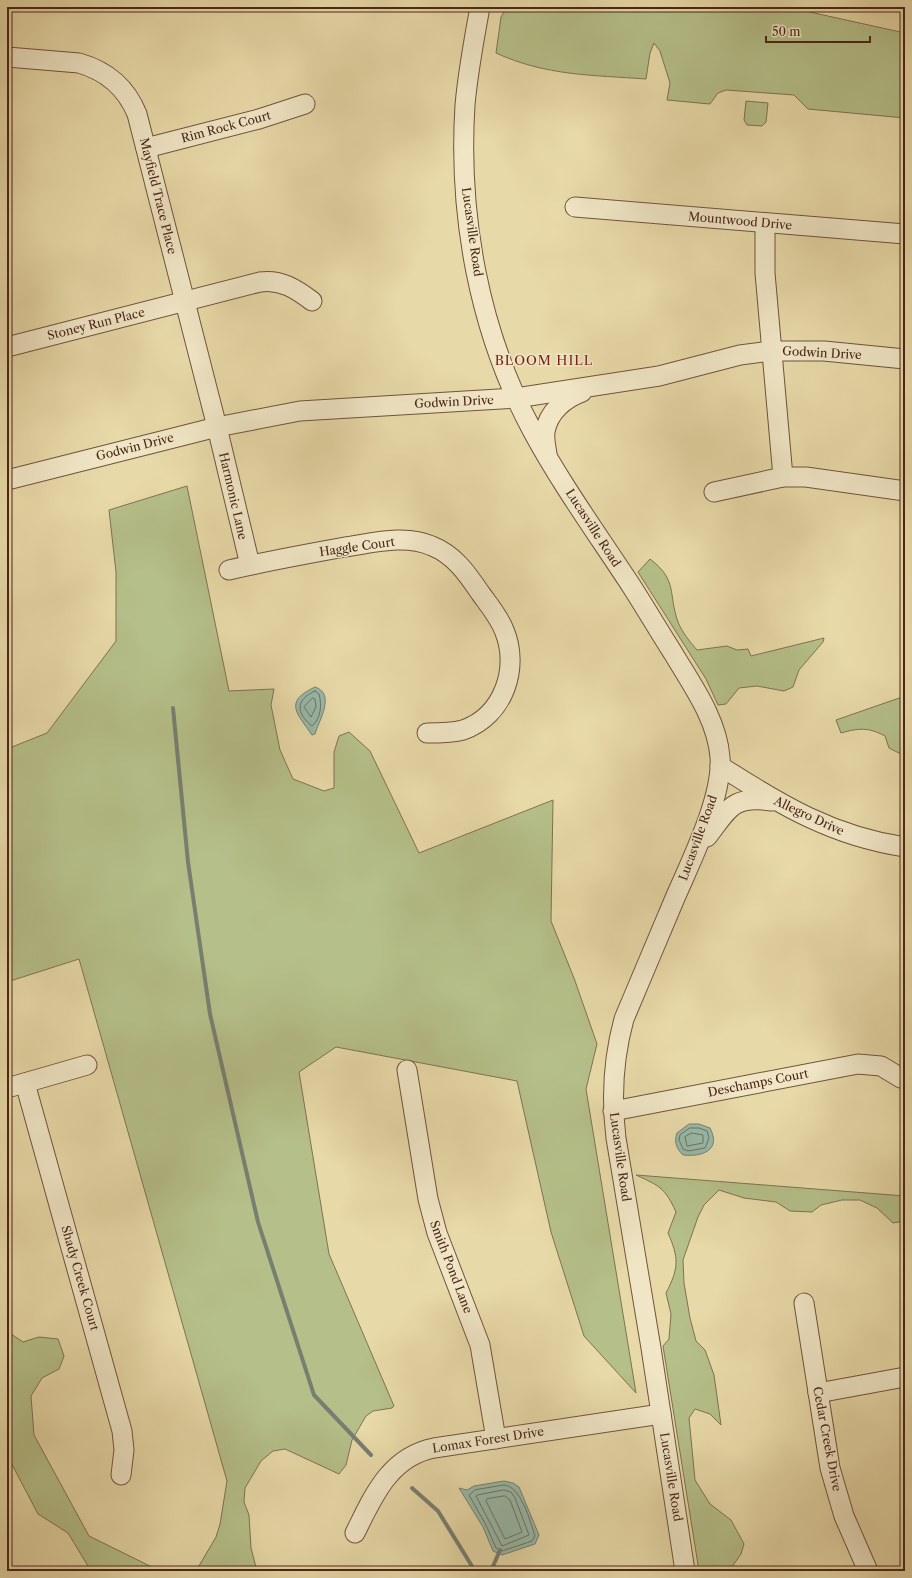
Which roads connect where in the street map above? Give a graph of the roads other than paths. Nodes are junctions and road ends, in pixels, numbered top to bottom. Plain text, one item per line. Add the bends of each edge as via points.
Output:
1 (480, 7) edge
2 (7, 57) edge
3 (305, 104) dead end
4 (146, 148) junction
5 (575, 207) dead end
6 (765, 224) junction
7 (905, 234) edge
8 (312, 301) dead end
9 (185, 302) junction
10 (7, 347) edge
11 (771, 351) junction
12 (905, 360) edge
13 (602, 385) junction
14 (516, 398) junction
15 (217, 427) junction
16 (548, 459) junction
17 (783, 477) junction
18 (7, 480) edge
19 (905, 491) edge
20 (714, 492) dead end
21 (250, 565) junction
22 (229, 570) dead end
23 (427, 733) dead end
24 (720, 766) junction
25 (775, 801) junction
26 (905, 847) edge
27 (695, 851) junction
28 (87, 1065) dead end
29 (407, 1070) dead end
30 (901, 1078) dead end
31 (16, 1085) edge
32 (613, 1111) junction
33 (804, 1303) dead end
34 (905, 1377) edge
35 (818, 1393) junction
36 (661, 1414) junction
37 (496, 1439) junction
38 (121, 1475) dead end
39 (355, 1533) dead end
40 (685, 1571) edge
41 (868, 1571) edge

1 - 14 street, Lucasville Road via 469,68 466,104 466,204 480,293
2 - 4 street, Mayfield Trace Place via 79,63 98,69 111,77 132,102
3 - 4 street, Rim Rock Court via 260,119
4 - 9 street, Mayfield Trace Place
5 - 6 street, Mountwood Drive
6 - 7 street, Mountwood Drive
6 - 11 street via 765,273
8 - 9 street, Stoney Run Place via 288,285 268,281
9 - 10 street, Stoney Run Place
9 - 15 street, Mayfield Trace Place
11 - 12 street, Godwin Drive via 824,351
11 - 13 street, Godwin Drive via 740,355 659,376
11 - 17 street
13 - 14 street, Godwin Drive
13 - 16 street via 571,397 555,410 545,432
14 - 15 street, Godwin Drive via 300,411
14 - 16 street, Lucasville Road
15 - 18 street, Godwin Drive
15 - 21 street, Harmonic Lane
16 - 24 street, Lucasville Road via 640,599 699,696 717,738
17 - 19 street via 806,477
17 - 20 street
21 - 22 street, Haggle Court
21 - 23 street, Haggle Court via 390,540 432,546 452,558 467,573 504,629 510,651 510,673 503,695 487,716 463,730
24 - 25 street, Allegro Drive
24 - 27 street, Lucasville Road via 710,813
25 - 26 street, Allegro Drive via 844,833 874,842
25 - 27 street via 747,799 738,803 721,818
27 - 32 street, Lucasville Road via 624,1020 613,1078
28 - 31 street
29 - 37 street, Smith Pond Lane via 431,1211 480,1346
30 - 32 street, Deschamps Court via 881,1066 858,1064
31 - 38 street, Shady Creek Court via 122,1431 124,1450
32 - 36 street, Lucasville Road
33 - 35 street, Cedar Creek Drive
34 - 35 street
35 - 41 street, Cedar Creek Drive via 835,1490
36 - 37 street, Lomax Forest Drive
36 - 40 street, Lucasville Road
37 - 39 street, Lomax Forest Drive via 427,1450 404,1460 380,1485

